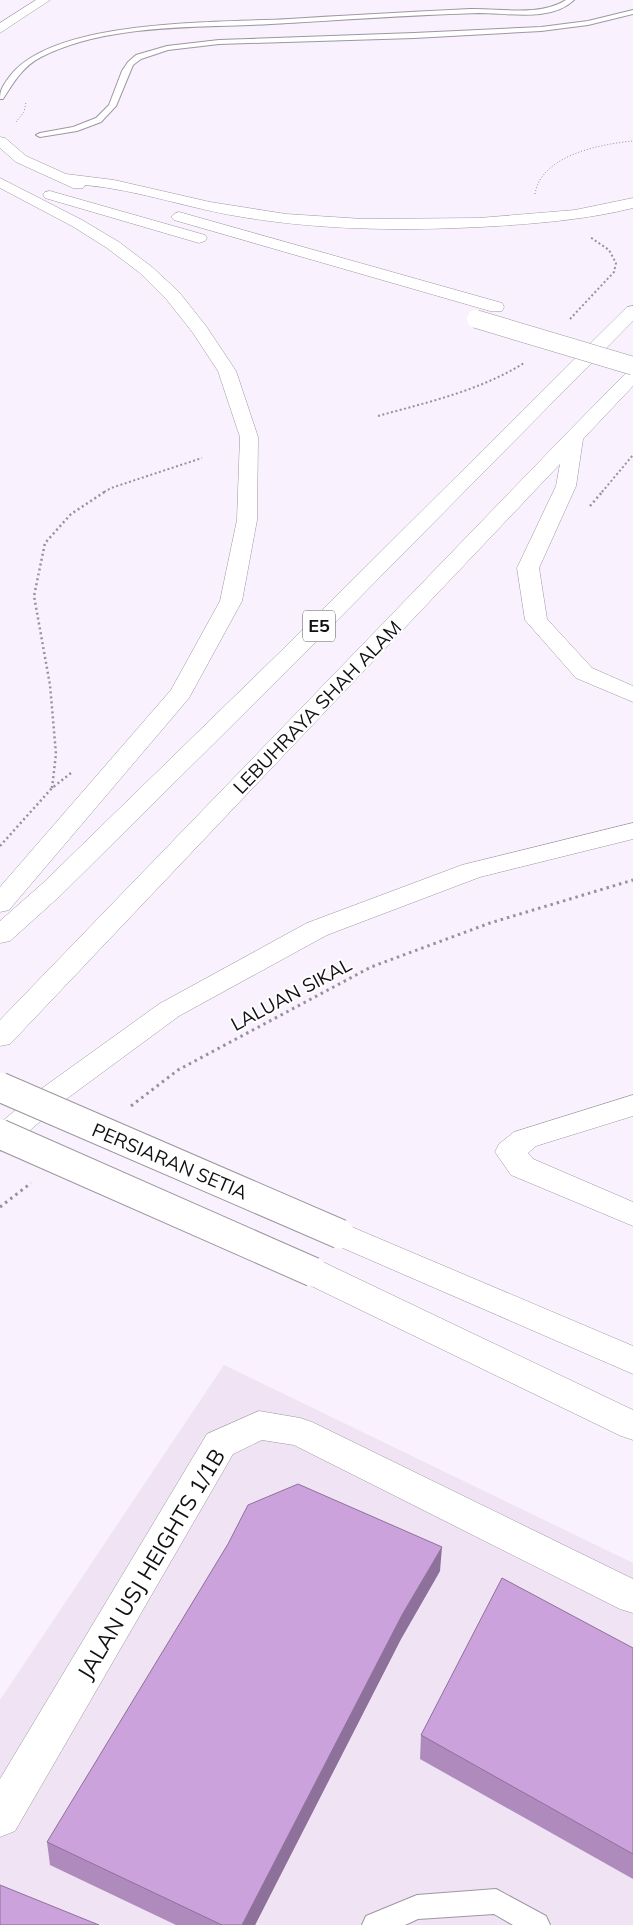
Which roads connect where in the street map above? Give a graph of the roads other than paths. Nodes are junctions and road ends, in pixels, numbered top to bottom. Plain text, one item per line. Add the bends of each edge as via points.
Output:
1 (44, 0) edge
2 (571, 0) edge
3 (633, 12) edge
4 (0, 29) edge
5 (0, 97) edge
6 (40, 135) dead end
7 (0, 141) edge
8 (61, 178) junction
9 (0, 182) edge
10 (633, 203) edge
11 (227, 246) dead end
12 (633, 311) edge
13 (514, 312) dead end
14 (457, 314) dead end
15 (587, 334) dead end
16 (624, 345) dead end
17 (633, 366) edge
18 (633, 376) edge
19 (574, 437) junction
20 (633, 695) edge
21 (633, 832) edge
22 (0, 904) edge
23 (0, 935) edge
24 (0, 1037) edge
25 (0, 1087) edge
26 (633, 1105) edge
27 (0, 1134) edge
28 (0, 1140) edge
29 (633, 1215) edge
30 (633, 1361) edge
31 (633, 1426) edge
32 (633, 1597) edge
33 (0, 1817) edge
34 (375, 1925) edge
35 (537, 1925) edge

1 - 4 main road
2 - 5 lane via 551,9 161,28 107,35 64,45 35,57 18,70
3 - 6 lane via 588,23 541,29 210,43 161,49 135,58 128,65 118,97 104,115 84,126
7 - 8 main road via 21,160
8 - 10 main road via 114,184 211,207 366,224 457,225 541,218
8 - 13 main road via 98,194
9 - 11 main road
9 - 22 main road via 113,245 173,296 227,371 249,437 247,520 231,601 180,693
12 - 23 main road, E5 via 264,680 59,882
14 - 17 main road, bridge
15 - 16 main road
18 - 19 main road, LEBUHRAYA SHAH ALAM
19 - 20 main road via 566,486 528,568 536,620 584,673
19 - 24 main road, LEBUHRAYA SHAH ALAM
21 - 28 main road via 471,871 317,929 169,1010 50,1096
25 - 30 main road, PERSIARAN SETIA, bridge
26 - 29 main road via 525,1139 510,1152 522,1167
27 - 31 main road, bridge via 313,1272
32 - 33 main road, JALAN USJ HEIGHTS 1/1B via 300,1432 259,1425 220,1444
34 - 35 lane via 418,1908 496,1901

